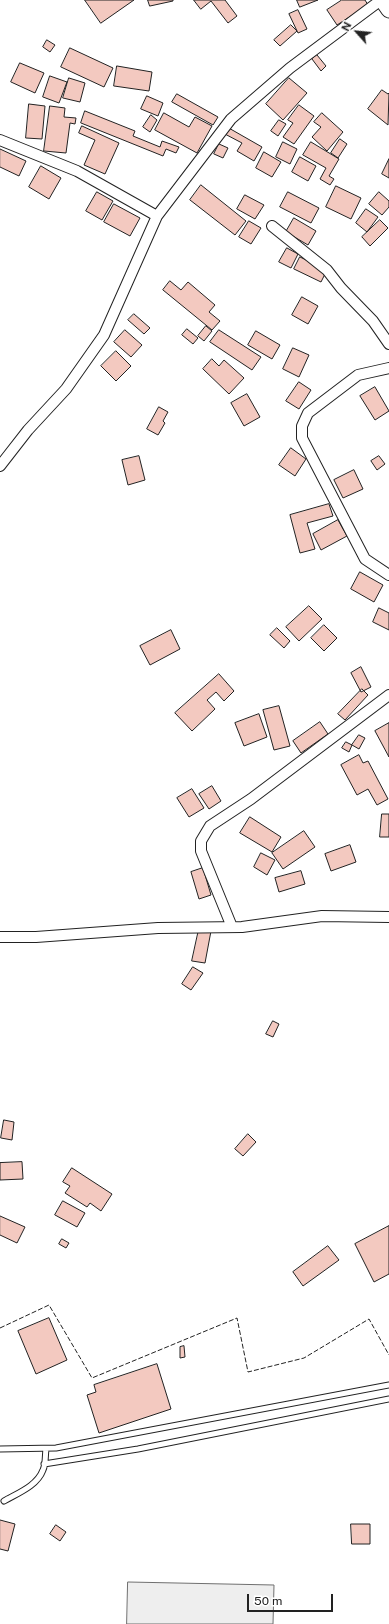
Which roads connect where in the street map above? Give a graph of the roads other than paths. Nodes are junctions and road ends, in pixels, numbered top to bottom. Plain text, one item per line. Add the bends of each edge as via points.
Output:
1 (381, 0) edge
2 (389, 10) edge
3 (0, 140) edge
4 (157, 216) junction
5 (272, 226) dead end
6 (389, 344) edge
7 (389, 368) edge
8 (0, 466) edge
9 (389, 575) edge
10 (389, 695) edge
11 (389, 917) edge
12 (232, 927) junction
13 (0, 937) edge
14 (389, 1385) edge
15 (389, 1399) edge
16 (0, 1449) edge
17 (46, 1449) junction
18 (44, 1464) junction
19 (4, 1501) dead end

1 - 2 street
1 - 4 street via 290,68 231,119
3 - 4 street via 77,171
4 - 8 street via 104,335 66,389 28,430
5 - 6 street via 327,270 373,321
7 - 9 street via 358,375 308,413 302,426 302,438 365,559
10 - 12 street via 251,799 210,826 201,841 201,851
11 - 12 street via 322,916
12 - 13 street via 158,928
14 - 17 lane
15 - 18 lane via 138,1449
16 - 17 lane
17 - 18 lane
18 - 19 lane via 37,1480

